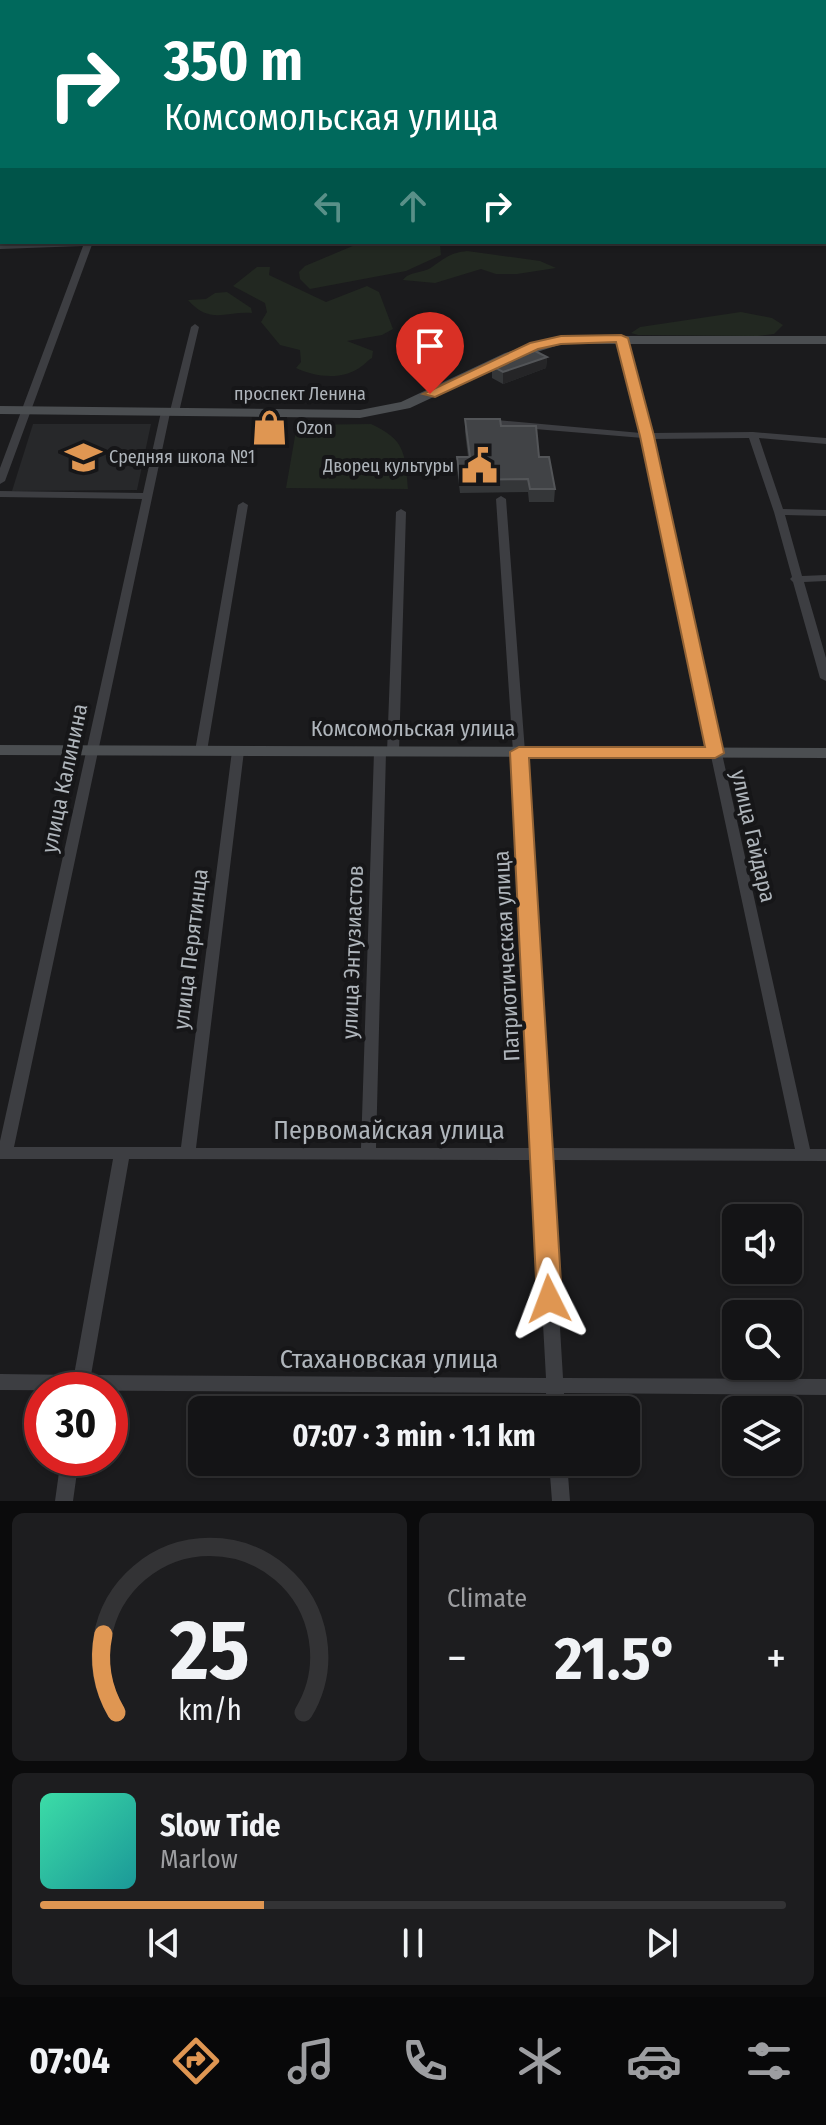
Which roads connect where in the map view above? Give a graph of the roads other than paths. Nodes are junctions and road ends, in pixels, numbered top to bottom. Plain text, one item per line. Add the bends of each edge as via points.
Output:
1 (66, 244) edge
2 (88, 244) edge
3 (0, 247) edge
4 (195, 327) dead end
5 (826, 329) edge
6 (621, 338) junction
7 (778, 340) junction
8 (826, 340) edge
9 (0, 410) edge
10 (26, 410) junction
11 (170, 412) junction
12 (477, 422) edge
13 (753, 435) junction
14 (647, 436) junction
15 (826, 441) edge
16 (0, 481) edge
17 (0, 494) edge
18 (146, 496) junction
19 (501, 499) dead end
20 (243, 505) dead end
21 (401, 512) dead end
22 (779, 512) junction
23 (826, 513) edge
24 (826, 578) edge
25 (795, 579) junction
26 (824, 664) edge
27 (826, 678) edge
28 (0, 750) edge
29 (91, 751) junction
30 (201, 751) junction
31 (238, 751) junction
32 (386, 752) junction
33 (519, 752) junction
34 (715, 753) junction
35 (826, 753) edge
36 (2, 1153) edge
37 (122, 1153) junction
38 (188, 1153) junction
39 (368, 1154) junction
40 (541, 1154) junction
41 (804, 1155) junction
42 (826, 1155) edge
43 (83, 1372) edge
44 (0, 1382) edge
45 (24, 1383) edge
46 (128, 1386) edge
47 (554, 1386) junction
48 (826, 1387) edge
49 (555, 1396) edge
50 (67, 1476) edge
51 (559, 1476) edge
52 (64, 1501) edge
53 (561, 1501) edge

1 - 3 street
2 - 10 street
4 - 11 street, улица Калинина
5 - 7 main road
6 - 7 main road, проспект Ленина
6 - 11 main road, проспект Ленина via 534,346 391,410
6 - 14 street, улица Гайдара
7 - 8 main road, проспект Ленина
9 - 10 main road, проспект Ленина
10 - 11 main road, проспект Ленина
10 - 16 street
11 - 18 street, улица Калинина
12 - 14 street
13 - 14 street
13 - 15 street
13 - 22 street
14 - 34 street, улица Гайдара
17 - 18 street
18 - 29 street, улица Калинина
19 - 33 street, Патриотическая улица
20 - 30 street
21 - 32 street, улица Энтузиастов
22 - 23 street
22 - 25 street
24 - 25 street
25 - 26 street
26 - 27 street
28 - 29 main road, Комсомольская улица
29 - 30 main road, Комсомольская улица
29 - 36 street, улица Калинина
30 - 31 main road, Комсомольская улица
31 - 32 main road, Комсомольская улица
31 - 38 street, улица Перятинца
32 - 33 main road, Комсомольская улица
32 - 39 street, улица Энтузиастов
33 - 34 main road, Комсомольская улица
33 - 40 street, Патриотическая улица
34 - 35 main road, Комсомольская улица
34 - 41 street, улица Гайдара
36 - 37 street, Первомайская улица
37 - 38 street, Первомайская улица
37 - 43 street
38 - 39 street, Первомайская улица
39 - 40 street, Первомайская улица
40 - 41 street, Первомайская улица
40 - 47 street, Патриотическая улица
41 - 42 street, Первомайская улица
44 - 45 street, Стахановская улица
46 - 47 street, Стахановская улица
47 - 48 street, Стахановская улица
47 - 49 street, Патриотическая улица
50 - 52 street
51 - 53 street

